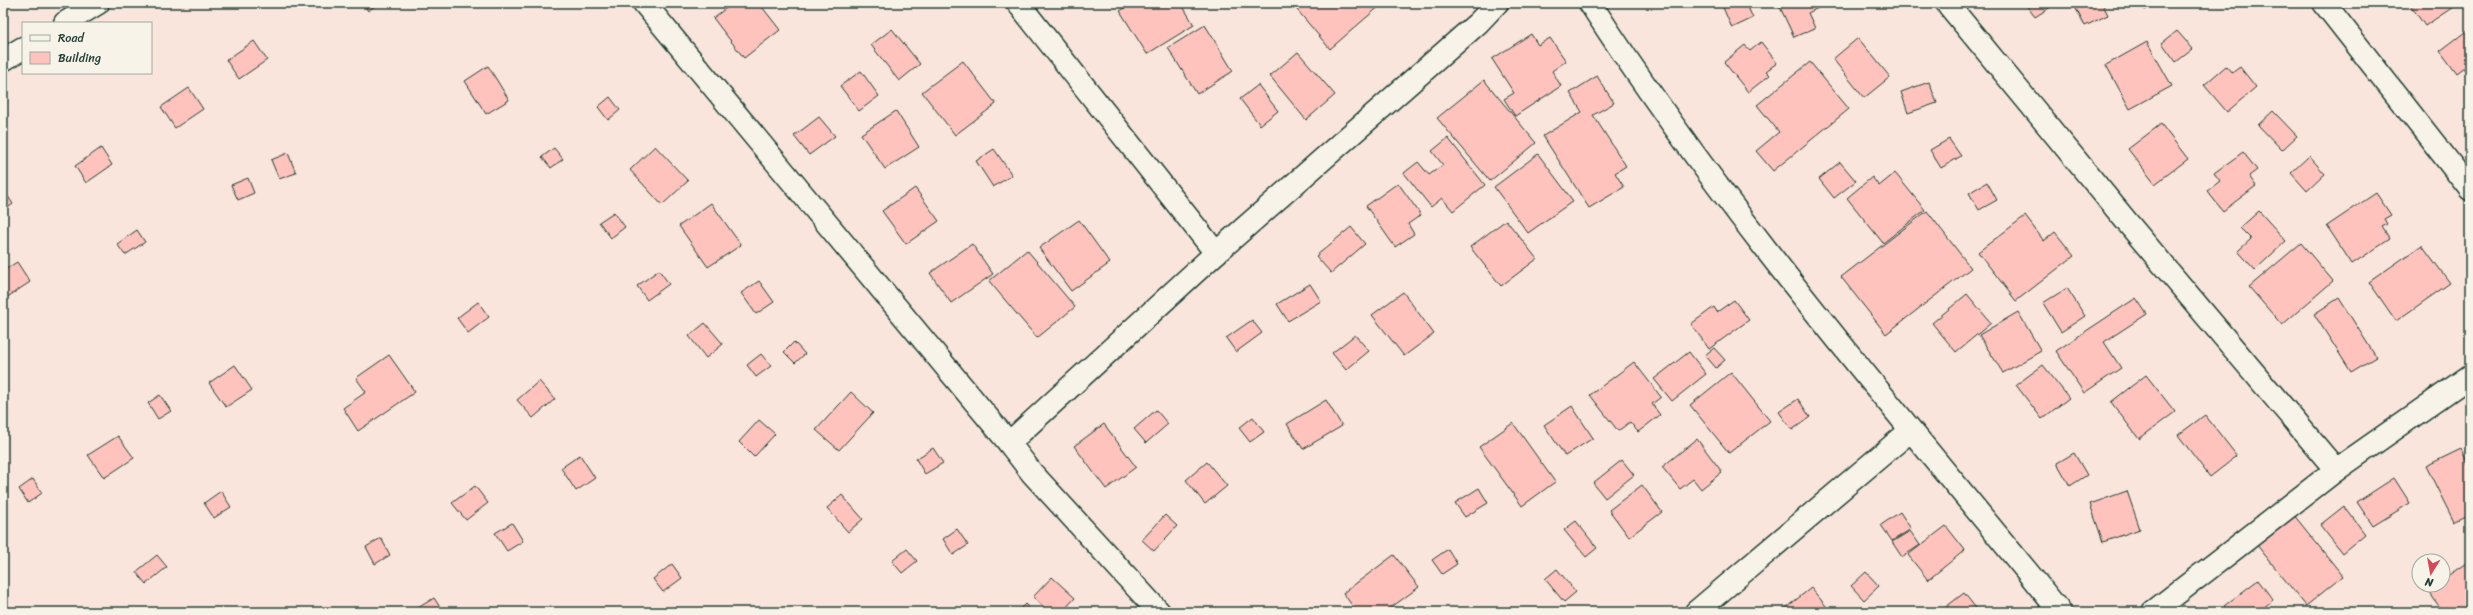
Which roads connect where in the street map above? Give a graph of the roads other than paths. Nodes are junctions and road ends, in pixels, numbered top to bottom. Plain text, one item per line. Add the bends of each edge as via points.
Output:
1 (98, 3) edge
2 (644, 3) edge
3 (1018, 3) edge
4 (1498, 3) edge
5 (1590, 3) edge
6 (1947, 3) edge
7 (2324, 3) edge
8 (67, 22) edge
9 (22, 49) edge
10 (3, 60) edge
11 (2470, 189) edge
12 (1216, 253) junction
13 (2470, 376) edge
14 (1910, 431) junction
15 (1009, 443) junction
16 (2336, 470) junction
17 (1159, 612) edge
18 (1696, 612) edge
19 (2060, 612) edge
20 (2153, 612) edge

1 - 8 street
2 - 15 street
3 - 12 street
4 - 12 street
5 - 14 street via 1730,204
6 - 16 street
7 - 11 street
9 - 10 street
12 - 15 street
13 - 16 street
14 - 18 street
14 - 19 street
15 - 17 street via 1032,473
16 - 20 street

